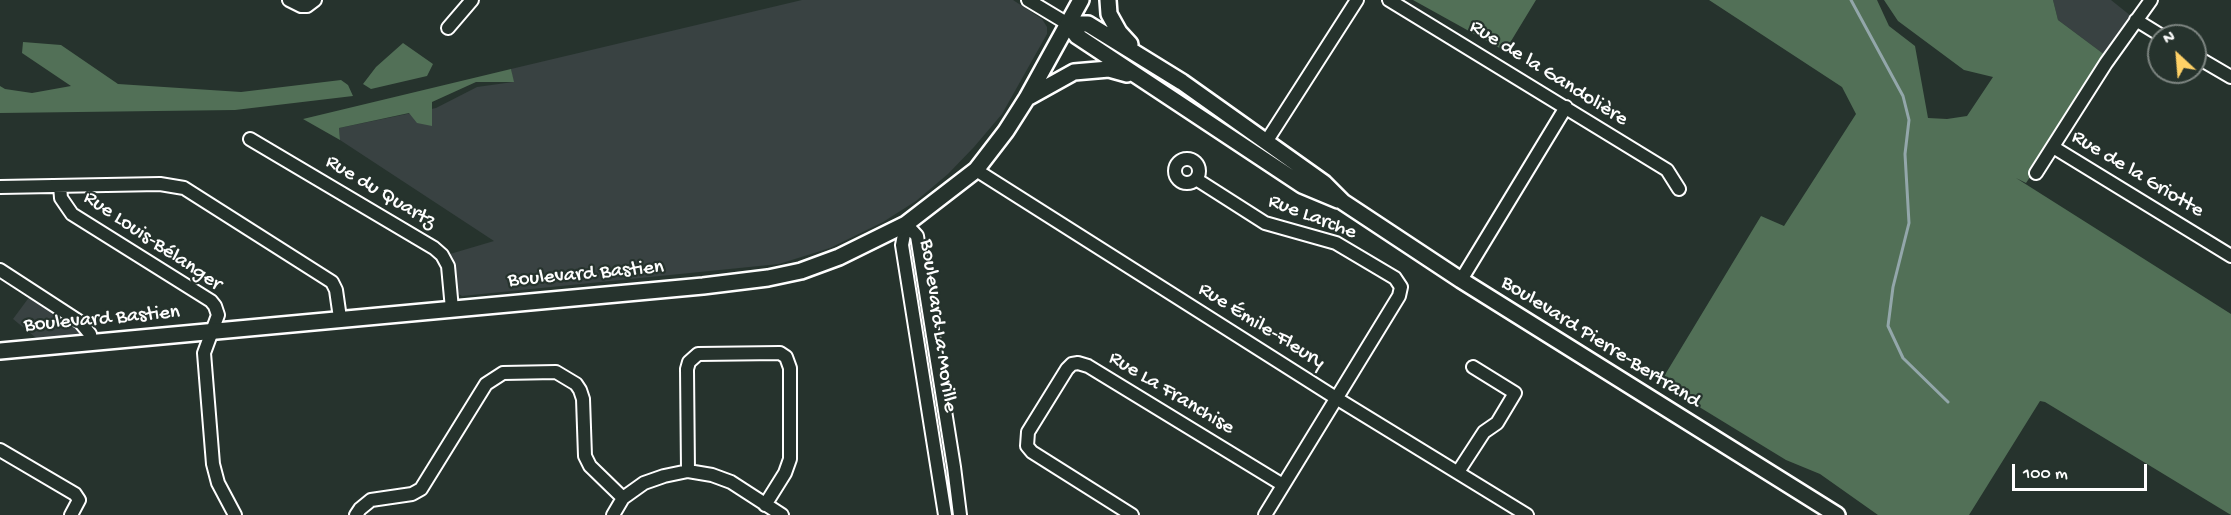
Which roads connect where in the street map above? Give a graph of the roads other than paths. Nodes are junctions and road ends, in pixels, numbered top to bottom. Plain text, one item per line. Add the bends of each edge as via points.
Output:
1 (289, 0) edge
2 (315, 0) edge
3 (472, 0) edge
4 (1028, 0) edge
5 (1081, 0) edge
6 (1108, 0) edge
7 (1357, 0) edge
8 (1389, 0) edge
9 (2151, 0) edge
10 (2136, 20) junction
11 (1068, 24) junction
12 (2147, 27) edge
13 (448, 28) dead end
14 (1143, 58) junction
15 (2207, 63) edge
16 (1142, 77) junction
17 (2231, 77) edge
18 (1027, 98) junction
19 (1566, 107) junction
20 (250, 139) dead end
21 (1266, 141) junction
22 (2053, 147) junction
23 (976, 170) junction
24 (2036, 173) dead end
25 (1196, 179) dead end
26 (0, 186) edge
27 (60, 186) junction
28 (1679, 189) dead end
29 (1343, 202) junction
30 (906, 224) junction
31 (2231, 256) edge
32 (0, 270) edge
33 (1461, 280) junction
34 (452, 309) junction
35 (340, 318) junction
36 (213, 331) junction
37 (91, 342) junction
38 (0, 351) edge
39 (1473, 368) dead end
40 (1336, 398) junction
41 (0, 450) edge
42 (688, 471) junction
43 (1458, 472) junction
44 (1283, 485) junction
45 (623, 498) junction
46 (765, 505) junction
47 (71, 515) edge
48 (235, 515) edge
49 (356, 515) edge
50 (613, 515) edge
51 (782, 515) edge
52 (945, 515) edge
53 (960, 515) edge
54 (1132, 515) edge
55 (1265, 515) edge
56 (1527, 515) edge
57 (1837, 515) edge

1 - 2 street via 301,6
3 - 13 street
4 - 11 street, Boulevard Pierre-Bertrand
5 - 11 main road, Boulevard Bastien
6 - 14 main road via 1109,14 1119,32
7 - 21 street
8 - 19 street, Rue de la Gandolière
9 - 10 street
10 - 12 street
10 - 22 street
11 - 14 main road, Boulevard Pierre-Bertrand via 1088,24
11 - 16 main road, Boulevard Pierre-Bertrand via 1077,36
11 - 18 main road, Boulevard Bastien
14 - 21 main road, Boulevard Pierre-Bertrand
15 - 17 street
16 - 18 main road via 1109,69 1082,71 1056,80
16 - 29 main road, Boulevard Pierre-Bertrand via 1302,184
18 - 23 main road, Boulevard Bastien
19 - 28 street, Rue de la Gandolière via 1667,170
19 - 33 street
20 - 34 street, Rue du Quartz via 434,248 448,266
21 - 29 main road, Boulevard Pierre-Bertrand via 1324,183
22 - 24 street
22 - 31 street, Rue de la Griotte
23 - 30 main road, Boulevard Bastien
23 - 40 street, Rue Émile-Fleury
25 - 40 street, Rue Larche via 1265,223 1336,243 1395,278 1401,287 1400,296
26 - 27 street
27 - 35 street via 160,184 184,189 332,282
27 - 36 street, Rue Louis-Bélanger via 72,214 211,301 218,315
29 - 33 main road, Boulevard Pierre-Bertrand
30 - 34 main road, Boulevard Bastien via 839,257 768,278
30 - 52 street, Boulevard La Morille via 902,244
30 - 53 street, Boulevard La Morille via 916,236
32 - 37 street via 80,322
33 - 57 main road, Boulevard Pierre-Bertrand
34 - 35 main road, Boulevard Bastien
35 - 36 main road, Boulevard Bastien
36 - 37 main road, Boulevard Bastien
36 - 48 street, Rue Louis-Bélanger via 204,353 213,464
37 - 38 main road, Boulevard Bastien
39 - 43 street via 1515,393
40 - 43 street, Rue Émile-Fleury
40 - 44 street, Rue Larche
41 - 47 street via 75,494 79,500
42 - 45 street via 645,483
42 - 46 street via 731,482
42 - 46 street via 689,362 698,354 780,353 790,368 790,459
43 - 56 street, Rue Émile-Fleury
44 - 54 street, Rue La Franchise via 1088,366 1072,364 1028,432 1027,446
44 - 55 street, Rue Larche
45 - 49 street via 585,456 583,399 576,384 556,372 503,373 486,384 421,489 371,500
45 - 50 street
46 - 51 street

